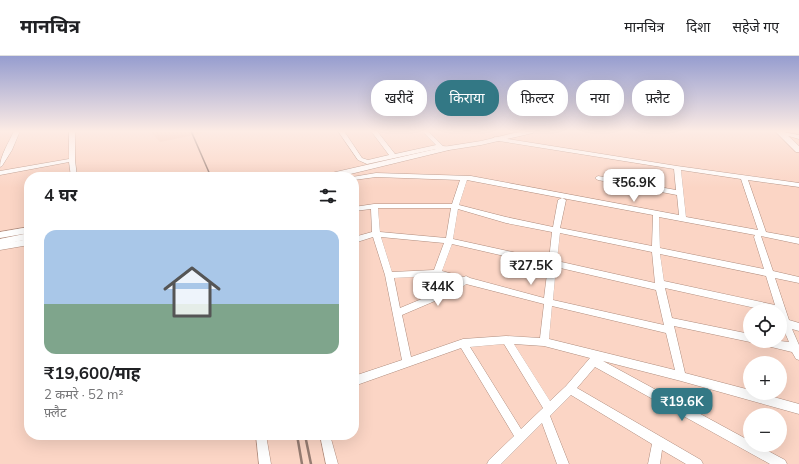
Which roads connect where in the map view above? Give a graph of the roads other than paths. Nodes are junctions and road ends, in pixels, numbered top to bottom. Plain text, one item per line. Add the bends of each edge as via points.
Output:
1 (9, 150) edge
2 (72, 150) edge
3 (354, 150) edge
4 (389, 150) edge
5 (429, 150) edge
6 (438, 150) edge
7 (564, 150) edge
8 (394, 157) junction
9 (72, 160) junction
10 (0, 165) edge
11 (677, 168) junction
12 (73, 172) edge
13 (348, 172) edge
14 (0, 173) edge
15 (359, 177) edge
16 (464, 178) junction
17 (598, 178) dead end
18 (744, 178) junction
19 (799, 185) edge
20 (680, 193) junction
21 (562, 200) junction
22 (374, 206) junction
23 (455, 206) junction
24 (359, 208) edge
25 (656, 217) junction
26 (683, 218) junction
27 (24, 231) edge
28 (556, 231) junction
29 (376, 234) junction
30 (0, 235) edge
31 (761, 236) junction
32 (24, 237) edge
33 (359, 239) edge
34 (449, 241) junction
35 (799, 241) edge
36 (0, 242) edge
37 (24, 243) edge
38 (799, 245) edge
39 (0, 247) edge
40 (656, 250) junction
41 (551, 264) junction
42 (438, 273) junction
43 (770, 274) junction
44 (389, 275) junction
45 (466, 279) junction
46 (799, 280) edge
47 (660, 286) junction
48 (427, 301) junction
49 (548, 302) junction
50 (751, 304) edge
51 (779, 304) edge
52 (396, 313) junction
53 (787, 324) edge
54 (669, 325) junction
55 (799, 327) edge
56 (787, 328) edge
57 (743, 337) edge
58 (506, 340) junction
59 (544, 342) junction
60 (463, 343) junction
61 (785, 348) edge
62 (797, 352) edge
63 (596, 359) junction
64 (407, 362) junction
65 (681, 376) junction
66 (359, 379) edge
67 (570, 389) junction
68 (799, 409) edge
69 (547, 411) junction
70 (520, 437) junction
71 (262, 440) edge
72 (326, 440) edge
73 (658, 441) junction
74 (265, 464) edge
75 (332, 464) edge
76 (493, 464) edge
77 (563, 464) edge
78 (654, 464) edge
79 (697, 464) edge
80 (780, 464) edge

1 - 10 street
2 - 9 street
3 - 8 street via 364,161
4 - 8 street
5 - 8 street
6 - 13 main road
7 - 11 street
9 - 12 street
9 - 14 street
11 - 18 street
11 - 20 street
15 - 16 street via 376,175
16 - 21 street via 470,182
16 - 23 street
16 - 26 street
17 - 20 street
18 - 19 street
18 - 31 street
20 - 26 street
21 - 25 street
21 - 28 street
22 - 23 street
22 - 24 street
22 - 29 street
23 - 28 street
23 - 34 street
25 - 31 street
25 - 40 street
26 - 31 street
27 - 30 street
28 - 40 street
28 - 41 street
29 - 33 street
29 - 34 street
29 - 44 street
31 - 35 street
31 - 38 street
31 - 43 street
32 - 36 main road
34 - 41 street
34 - 42 street
37 - 39 street
40 - 43 street
40 - 47 street
41 - 47 street
41 - 49 street
42 - 44 street
42 - 45 street
42 - 48 street
43 - 46 street
43 - 51 street
44 - 52 street
45 - 48 street via 453,290
45 - 49 street
47 - 50 street
47 - 54 street
48 - 52 street
49 - 54 street
49 - 59 street
52 - 64 street
53 - 55 street
54 - 57 street
54 - 65 street
56 - 62 street
58 - 59 street
58 - 60 street
58 - 69 street
59 - 63 street
60 - 64 street
60 - 70 street
61 - 62 street
63 - 65 street
63 - 67 street
63 - 80 street
64 - 66 street
65 - 68 street
67 - 69 street
67 - 73 street
69 - 70 street
69 - 77 street
70 - 76 street
71 - 74 street
72 - 75 street
73 - 78 street
73 - 79 street

